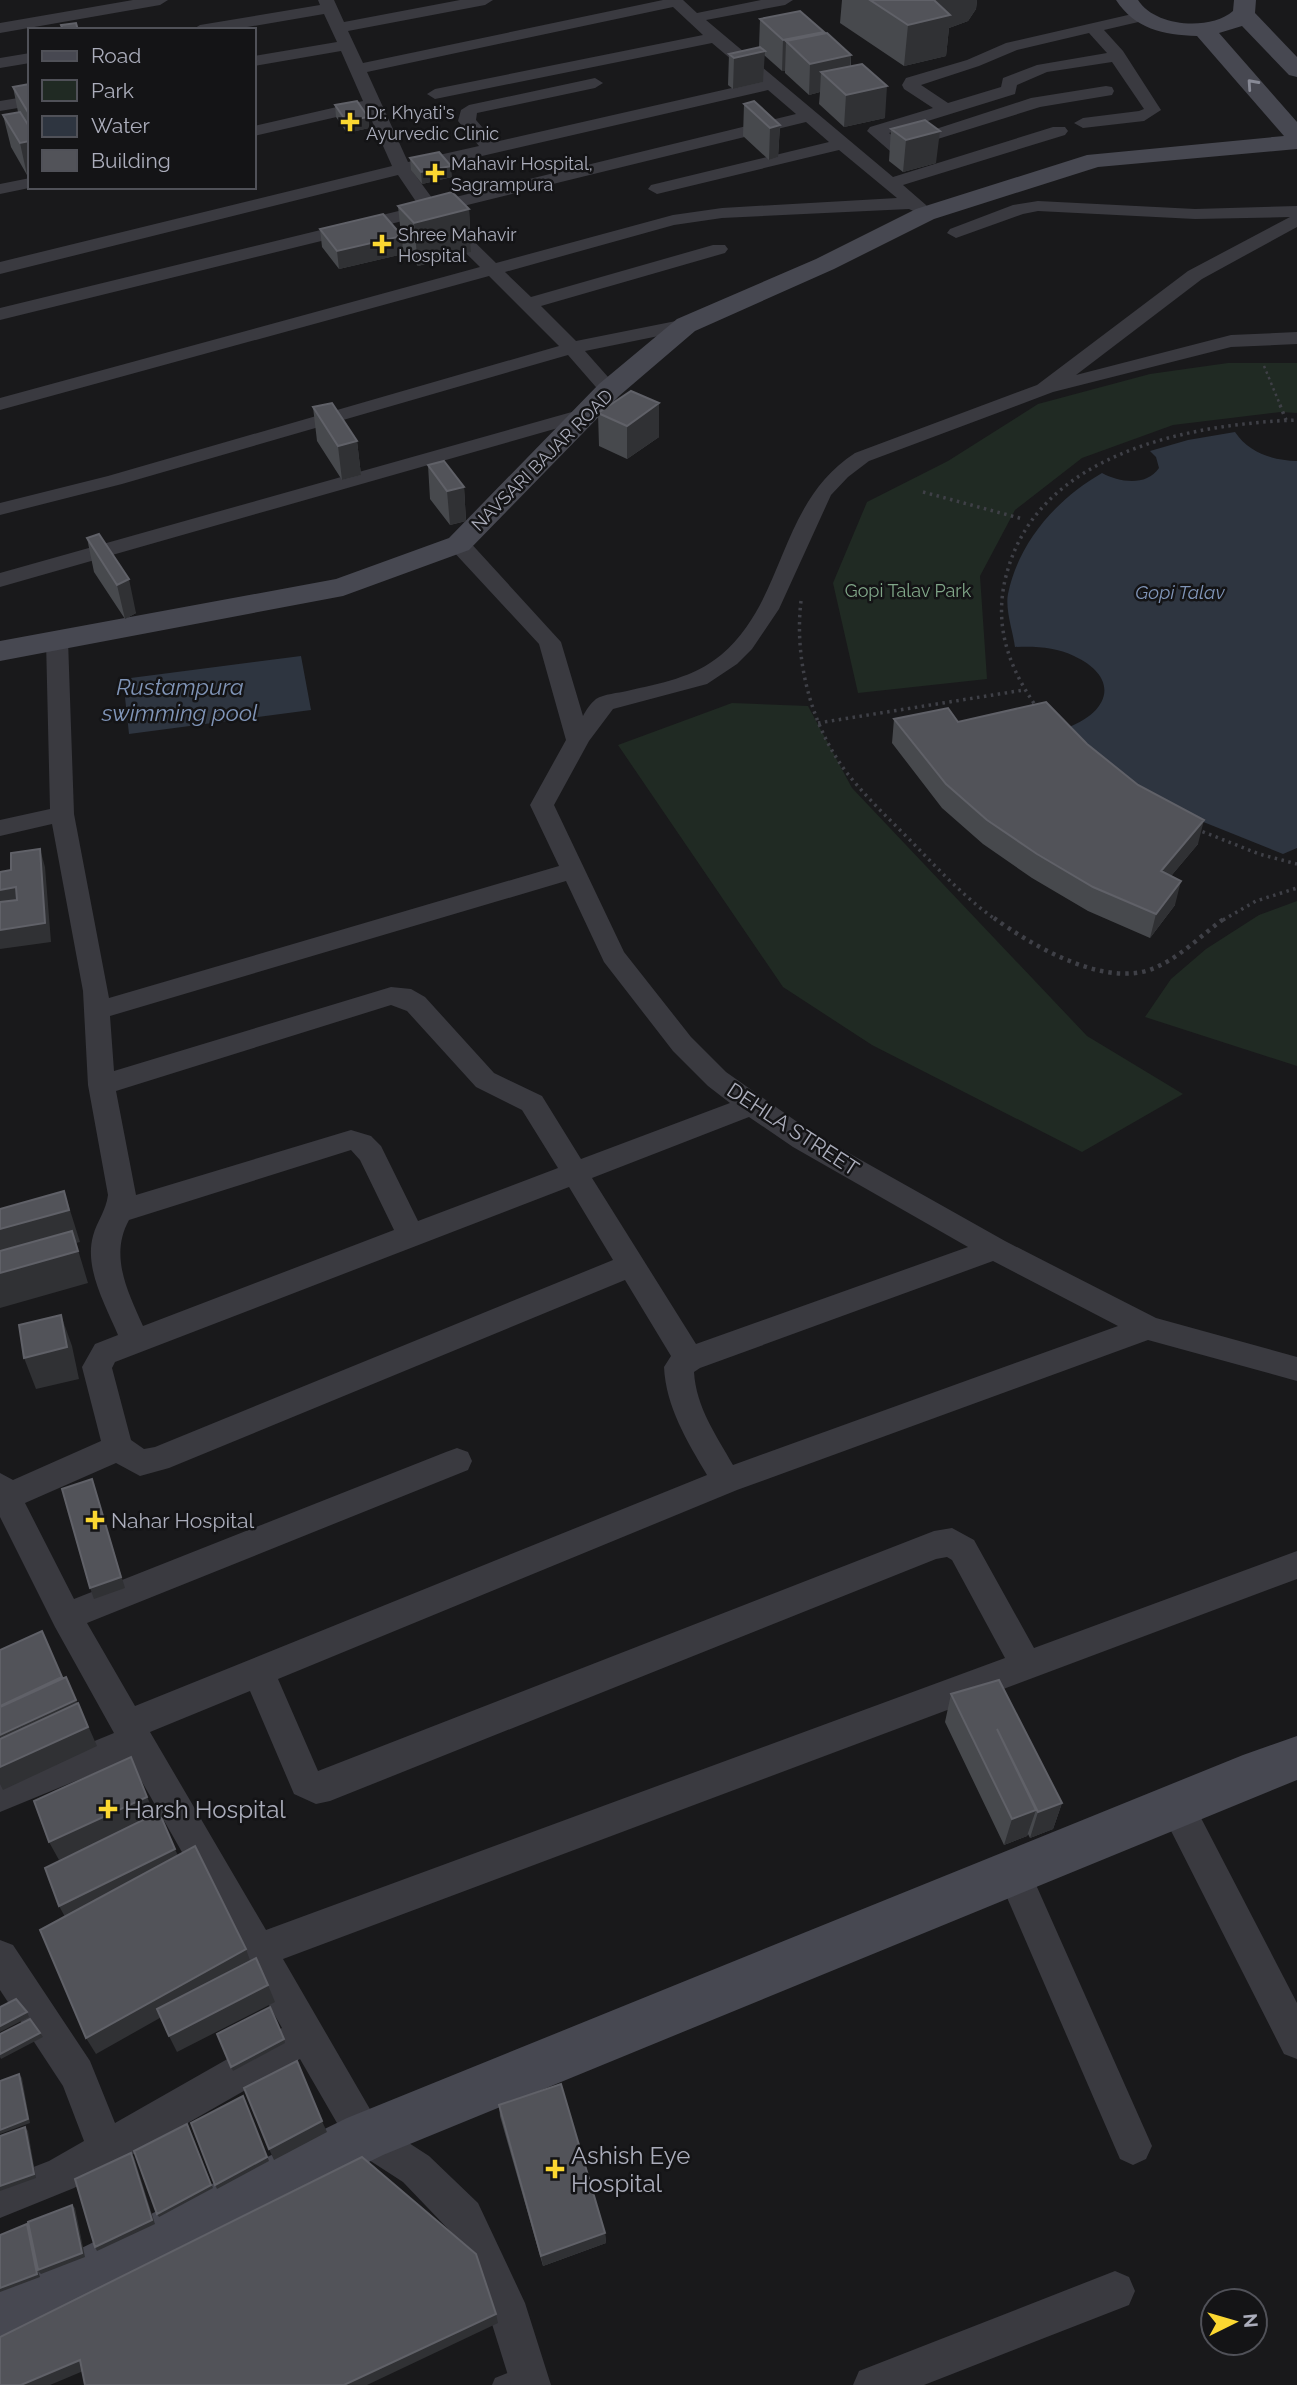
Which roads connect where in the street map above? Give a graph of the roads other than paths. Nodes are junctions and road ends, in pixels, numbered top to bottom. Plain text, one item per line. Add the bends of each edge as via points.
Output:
1 (160, 0) edge
2 (485, 0) edge
3 (785, 0) edge
4 (1103, 0) edge
5 (675, 1) edge
6 (328, 4) edge
7 (1245, 4) edge
8 (1132, 7) edge
9 (694, 18) junction
10 (0, 28) edge
11 (210, 28) edge
12 (1094, 29) junction
13 (1203, 29) junction
14 (542, 30) junction
15 (343, 36) junction
16 (721, 42) junction
17 (754, 43) dead end
18 (1116, 56) junction
19 (28, 58) edge
20 (256, 60) edge
21 (0, 64) edge
22 (576, 66) junction
23 (358, 69) junction
24 (1297, 71) edge
25 (595, 83) dead end
26 (770, 84) junction
27 (1106, 91) dead end
28 (435, 94) dead end
29 (817, 96) edge
30 (28, 101) edge
31 (792, 102) junction
32 (373, 104) junction
33 (0, 106) edge
34 (945, 109) junction
35 (808, 116) junction
36 (1083, 123) dead end
37 (256, 131) edge
38 (1059, 131) dead end
39 (1297, 136) edge
40 (1297, 142) edge
41 (841, 144) junction
42 (896, 147) junction
43 (491, 149) junction
44 (859, 158) junction
45 (402, 169) junction
46 (28, 183) edge
47 (889, 184) junction
48 (657, 189) dead end
49 (0, 190) edge
50 (429, 207) junction
51 (919, 209) junction
52 (1297, 211) edge
53 (1297, 220) edge
54 (956, 233) dead end
55 (719, 249) dead end
56 (0, 268) edge
57 (494, 269) junction
58 (528, 304) junction
59 (0, 314) edge
60 (686, 325) junction
61 (1297, 338) edge
62 (572, 348) junction
63 (1044, 389) junction
64 (610, 390) junction
65 (0, 404) edge
66 (586, 414) junction
67 (0, 509) edge
68 (459, 544) junction
69 (0, 580) edge
70 (57, 640) junction
71 (0, 651) edge
72 (578, 740) junction
73 (62, 814) junction
74 (0, 828) edge
75 (572, 871) junction
76 (99, 1010) junction
77 (101, 1084) junction
78 (752, 1105) junction
79 (575, 1172) junction
80 (121, 1211) junction
81 (411, 1235) junction
82 (995, 1249) junction
83 (632, 1265) junction
84 (1148, 1328) junction
85 (135, 1340) junction
86 (690, 1359) junction
87 (1297, 1369) edge
88 (118, 1448) junction
89 (457, 1461) dead end
90 (726, 1481) junction
91 (3, 1491) edge
92 (1297, 1565) edge
93 (66, 1617) junction
94 (1027, 1666) junction
95 (259, 1672) junction
96 (132, 1732) junction
97 (1297, 1758) edge
98 (0, 1796) edge
99 (1176, 1805) junction
100 (1013, 1872) junction
101 (258, 1951) junction
102 (0, 1958) edge
103 (307, 2034) junction
104 (1297, 2041) edge
105 (365, 2136) junction
106 (1133, 2146) dead end
107 (106, 2149) junction
108 (0, 2199) edge
109 (1115, 2291) dead end
110 (0, 2317) edge
111 (894, 2381) edge
112 (521, 2382) edge

1 - 10 street
2 - 15 street
3 - 9 street
4 - 8 main road
5 - 9 street
5 - 14 street
6 - 11 street
6 - 15 street
7 - 13 main road via 1221,27
7 - 24 main road
8 - 12 street
8 - 13 main road via 1169,27
9 - 16 street
12 - 18 street
12 - 34 street via 1012,46 912,82 910,85
39 -> 13 main road
14 - 22 street
14 - 23 street
15 - 20 street
15 - 23 street
16 - 17 street
16 - 22 street
16 - 26 street
18 - 34 street via 1043,68 1009,82 1009,90
18 - 36 street via 1153,110 1144,116
19 - 21 street
22 - 28 street
23 - 32 street
25 - 43 street via 469,110 467,121
26 - 31 street
26 - 43 street
27 - 42 street via 1037,102
29 - 31 street
30 - 33 street
31 - 35 street
32 - 37 street
32 - 45 street
34 - 42 street via 876,131
35 - 41 street
35 - 50 street
38 - 47 street
40 - 51 main road, NAVSARI BAJAR ROAD via 1095,160
41 - 44 street
41 - 48 street
42 - 44 street
43 - 45 street
44 - 47 street
45 - 50 street
45 - 56 street
46 - 49 street
47 - 51 street
50 - 57 street
50 - 59 street
51 - 57 street via 689,217
51 - 60 main road, NAVSARI BAJAR ROAD via 825,264
52 - 54 street via 1195,214 1038,206
53 - 63 street via 1195,275
55 - 58 street
57 - 58 street
57 - 65 street
58 - 62 street
60 - 62 street
60 - 64 main road, NAVSARI BAJAR ROAD
61 - 63 street via 1231,341
62 - 64 street
62 - 67 street
63 - 72 street via 862,457 849,466 818,498 765,615 729,659 684,686 605,704
64 - 66 main road, NAVSARI BAJAR ROAD
66 - 68 main road, NAVSARI BAJAR ROAD
66 - 69 street
68 - 70 main road, NAVSARI BAJAR ROAD via 343,587
68 - 72 street via 550,642
70 - 71 main road, NAVSARI BAJAR ROAD
70 - 73 street
72 - 75 street, DEHLA STREET via 541,805
73 - 74 street
73 - 76 street
75 - 76 street
75 - 78 street, DEHLA STREET via 613,956 682,1044
76 - 77 street
77 - 79 street via 402,996 416,1004 485,1080 532,1103
77 - 80 street
78 - 79 street
78 - 82 street, DEHLA STREET via 803,1140
79 - 81 street
79 - 83 street
80 - 81 street via 351,1140 371,1153
80 - 85 street via 107,1236 103,1258
81 - 85 street
82 - 84 street, DEHLA STREET
82 - 86 street
83 - 86 street
83 - 88 street via 159,1459 140,1463
84 - 87 street, DEHLA STREET
84 - 90 street
85 - 88 street via 105,1353 96,1367
86 - 90 street via 679,1367 678,1383
88 - 91 street
89 - 93 street
90 - 95 street
91 - 93 street
92 - 94 street
93 - 96 street
94 - 95 street via 963,1550 952,1542 933,1545 316,1788 306,1783
94 - 101 street
95 - 96 street
96 - 98 street
96 - 101 street
97 - 99 main road
99 - 100 main road
99 - 104 street
100 - 105 main road
100 - 106 street
101 - 103 street
102 - 107 street via 77,2074
103 - 105 street
103 - 107 street
105 - 110 main road
105 - 112 street via 416,2169 464,2217 505,2304
107 - 108 street via 61,2175
109 - 111 street

